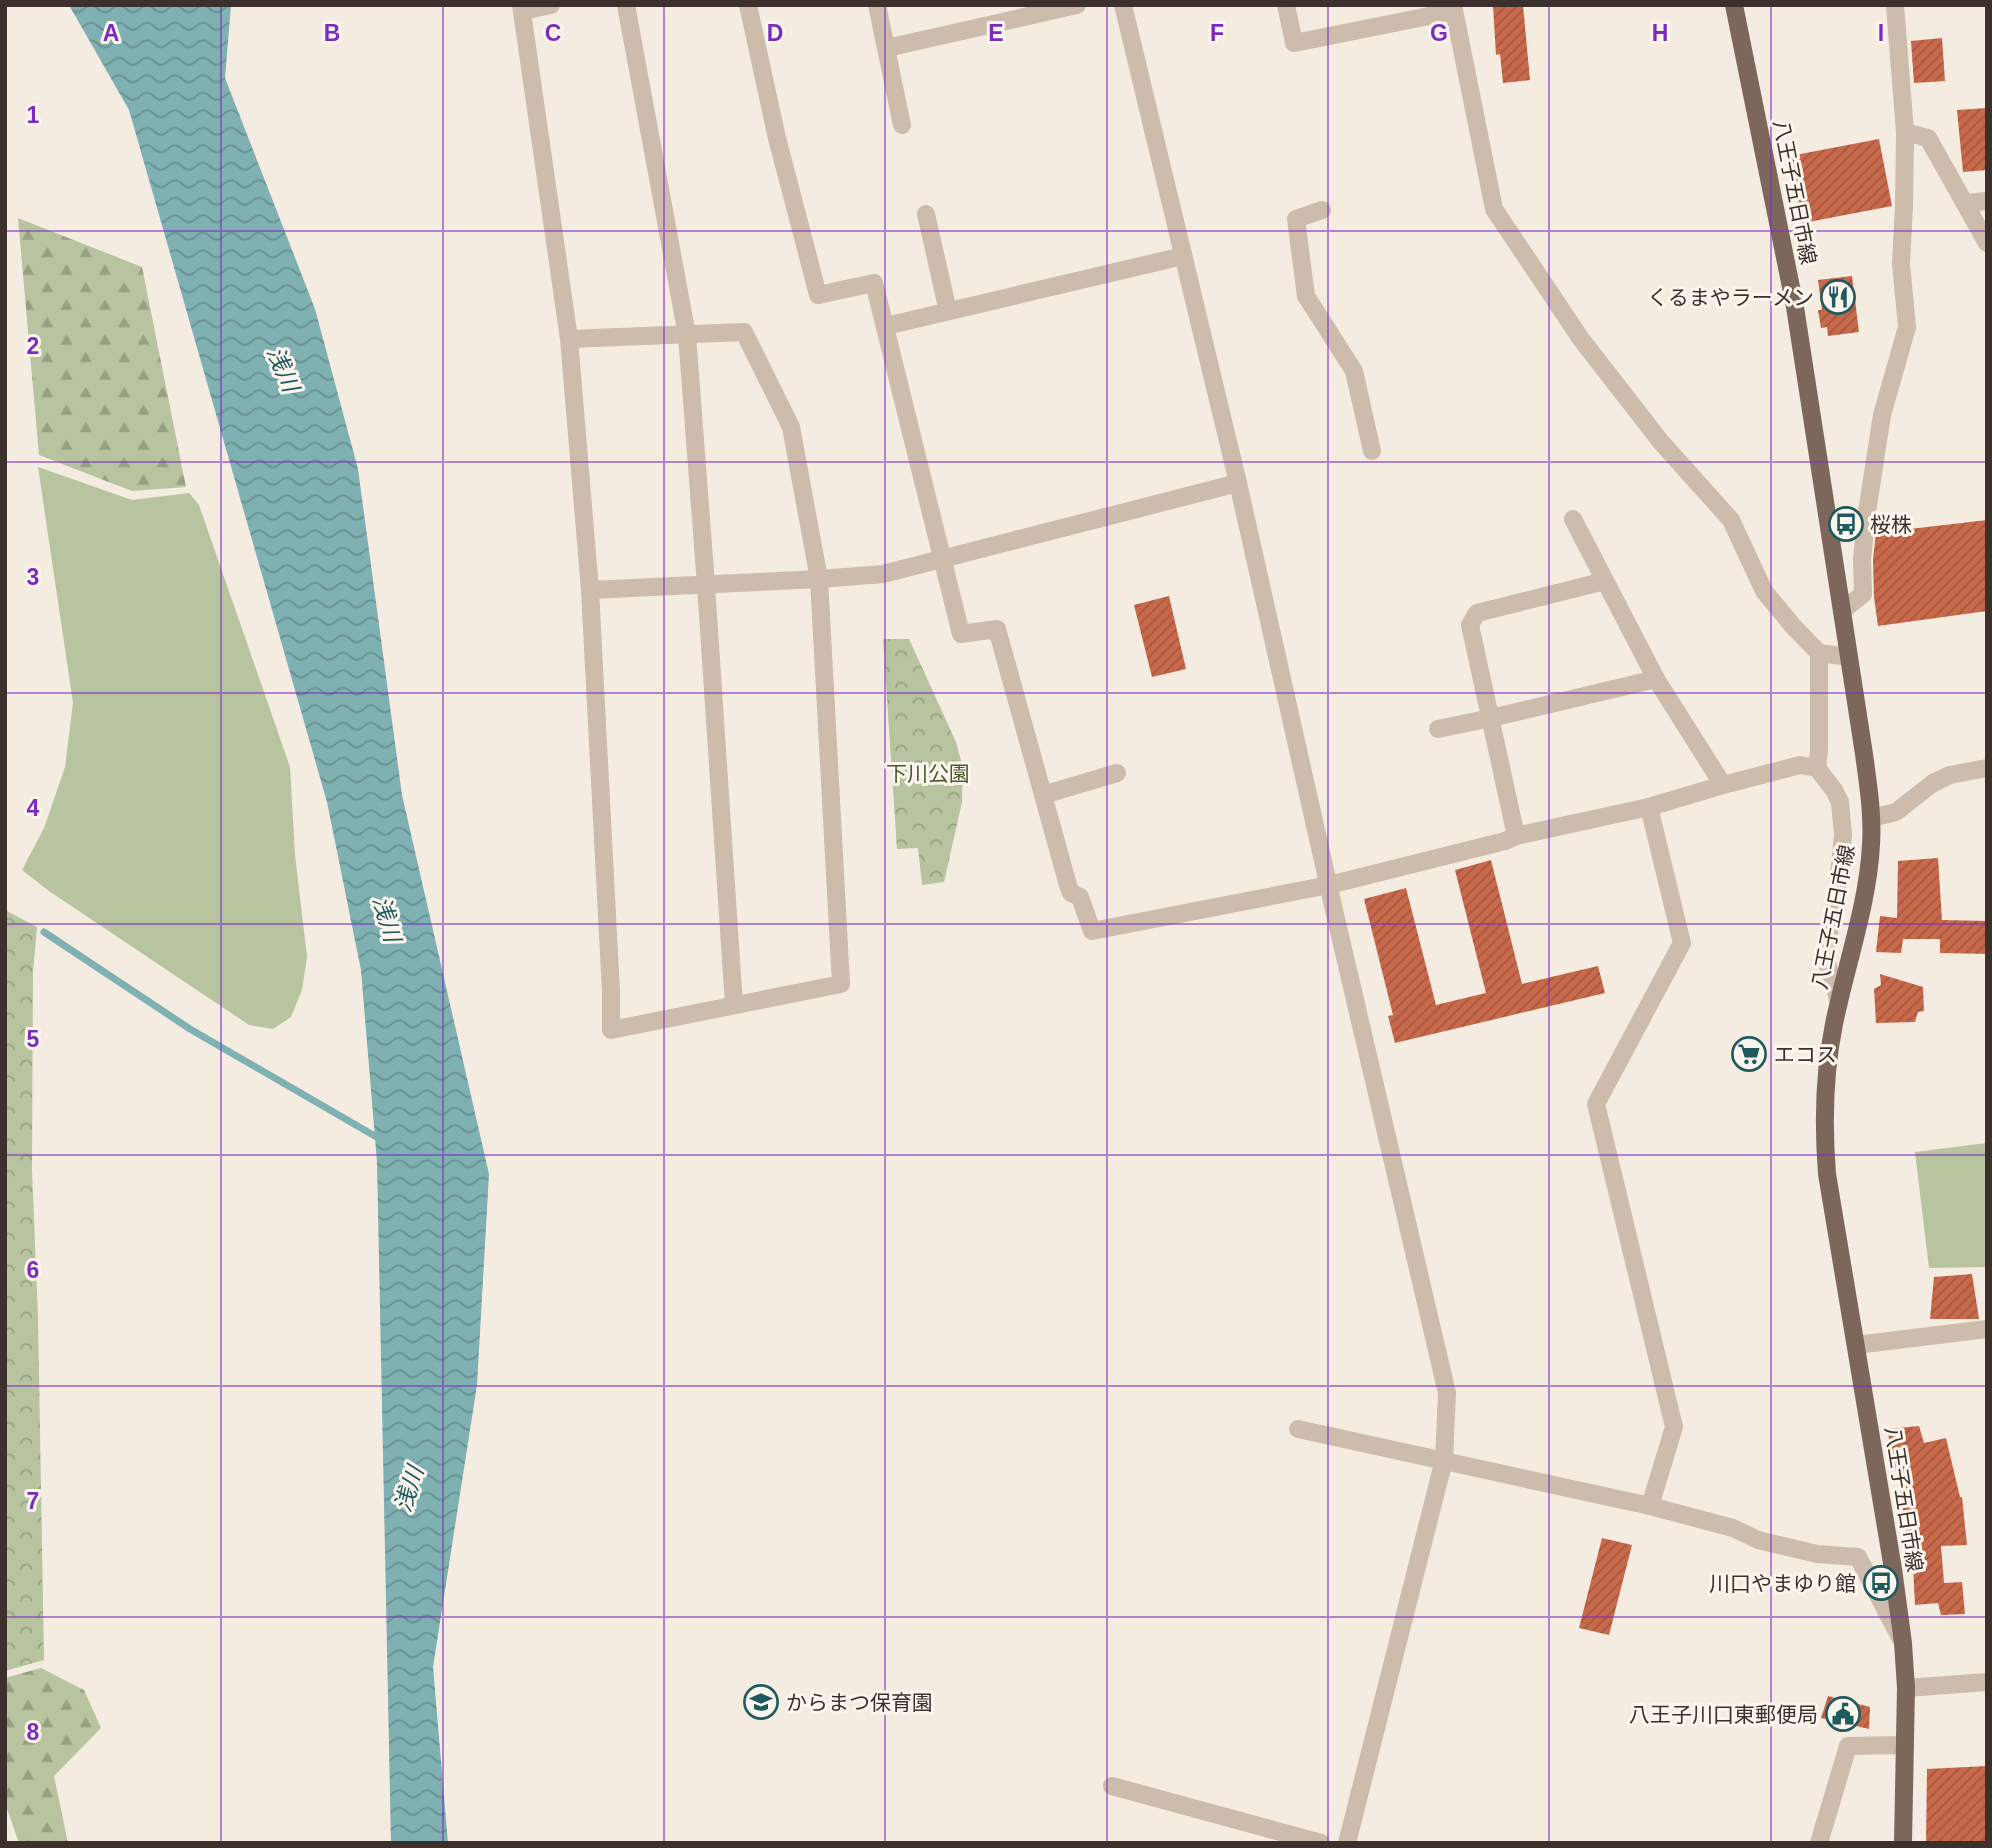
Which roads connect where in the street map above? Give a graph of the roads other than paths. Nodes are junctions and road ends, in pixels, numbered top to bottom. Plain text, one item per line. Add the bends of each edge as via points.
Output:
1 (551, 5) edge
2 (626, 5) edge
3 (748, 5) edge
4 (877, 5) edge
5 (1077, 5) edge
6 (1123, 5) edge
7 (1286, 5) edge
8 (1734, 5) edge
9 (1895, 5) edge
10 (521, 8) edge
11 (1454, 8) edge
12 (887, 48) junction
13 (902, 125) dead end
14 (1905, 132) junction
15 (1987, 201) edge
16 (1966, 203) junction
17 (1322, 210) dead end
18 (926, 214) dead end
19 (1987, 243) edge
20 (1183, 256) junction
21 (948, 311) junction
22 (886, 326) junction
23 (687, 335) junction
24 (569, 339) junction
25 (1372, 451) dead end
26 (1238, 483) junction
27 (1573, 519) dead end
28 (942, 559) junction
29 (819, 579) junction
30 (1605, 581) junction
31 (706, 584) junction
32 (590, 590) junction
33 (1842, 611) junction
34 (1819, 653) junction
35 (1849, 657) junction
36 (1656, 679) junction
37 (1491, 718) junction
38 (1438, 729) dead end
39 (1816, 768) junction
40 (1987, 768) edge
41 (1117, 773) dead end
42 (1723, 785) junction
43 (1043, 795) junction
44 (1649, 807) junction
45 (1872, 818) junction
46 (1516, 836) junction
47 (1329, 885) junction
48 (1839, 1002) junction
49 (734, 1005) junction
50 (1987, 1329) edge
51 (1856, 1345) junction
52 (1298, 1429) dead end
53 (1444, 1460) junction
54 (1650, 1506) junction
55 (1903, 1643) junction
56 (1987, 1682) edge
57 (1906, 1688) junction
58 (1905, 1745) junction
59 (1112, 1786) dead end
60 (1321, 1843) edge
61 (1347, 1843) edge
62 (1819, 1843) edge
63 (1903, 1843) edge

1 - 10 street
2 - 23 street
3 - 22 street via 818,295 874,283
4 - 12 street
5 - 12 street
6 - 20 street
7 - 11 street via 1294,43
8 - 33 main road, 八王子五日市線 via 1795,307
9 - 14 street
10 - 24 street
11 - 34 street via 1494,209 1581,339 1661,442 1731,520 1764,591
12 - 13 street
14 - 16 street via 1928,138
14 - 33 street via 1900,264 1907,327 1882,415 1862,559 1863,594
15 - 16 street
16 - 19 street
17 - 25 street via 1296,219 1306,296 1354,371
18 - 21 street
20 - 21 street
20 - 26 street
21 - 22 street
22 - 28 street
23 - 24 street
23 - 29 street via 744,332 791,427
23 - 31 street
24 - 32 street
26 - 28 street
26 - 47 street
27 - 30 street
28 - 29 street via 883,573
28 - 43 street via 961,634 997,629
29 - 31 street
29 - 49 street via 841,984
30 - 36 street
30 - 37 street via 1477,613 1470,625
31 - 32 street
31 - 49 street
32 - 49 street via 611,1030
33 - 35 main road, 八王子五日市線
34 - 35 street
34 - 39 street
35 - 45 main road, 八王子五日市線
36 - 37 street
36 - 42 street
37 - 38 street
37 - 46 street
39 - 42 street via 1800,765
39 - 48 street via 1840,802 1843,835 1825,957
40 - 45 street via 1950,775 1896,812
41 - 43 street
42 - 44 street
43 - 47 street via 1068,886 1080,897 1092,931
44 - 46 street
44 - 54 street via 1682,943 1596,1104 1674,1427
45 - 48 main road, 八王子五日市線 via 1868,875
46 - 47 street
47 - 53 street via 1447,1393
48 - 51 main road, 八王子五日市線 via 1827,1071 1825,1136 1827,1174
50 - 51 street
51 - 55 main road, 八王子五日市線
52 - 53 street
53 - 54 street
53 - 61 street
54 - 55 street via 1732,1528 1758,1540 1817,1554 1858,1557
55 - 57 main road, 八王子五日市線
56 - 57 street
57 - 58 main road, 八王子五日市線
58 - 62 street via 1848,1746
58 - 63 main road, 八王子五日市線
59 - 60 street

